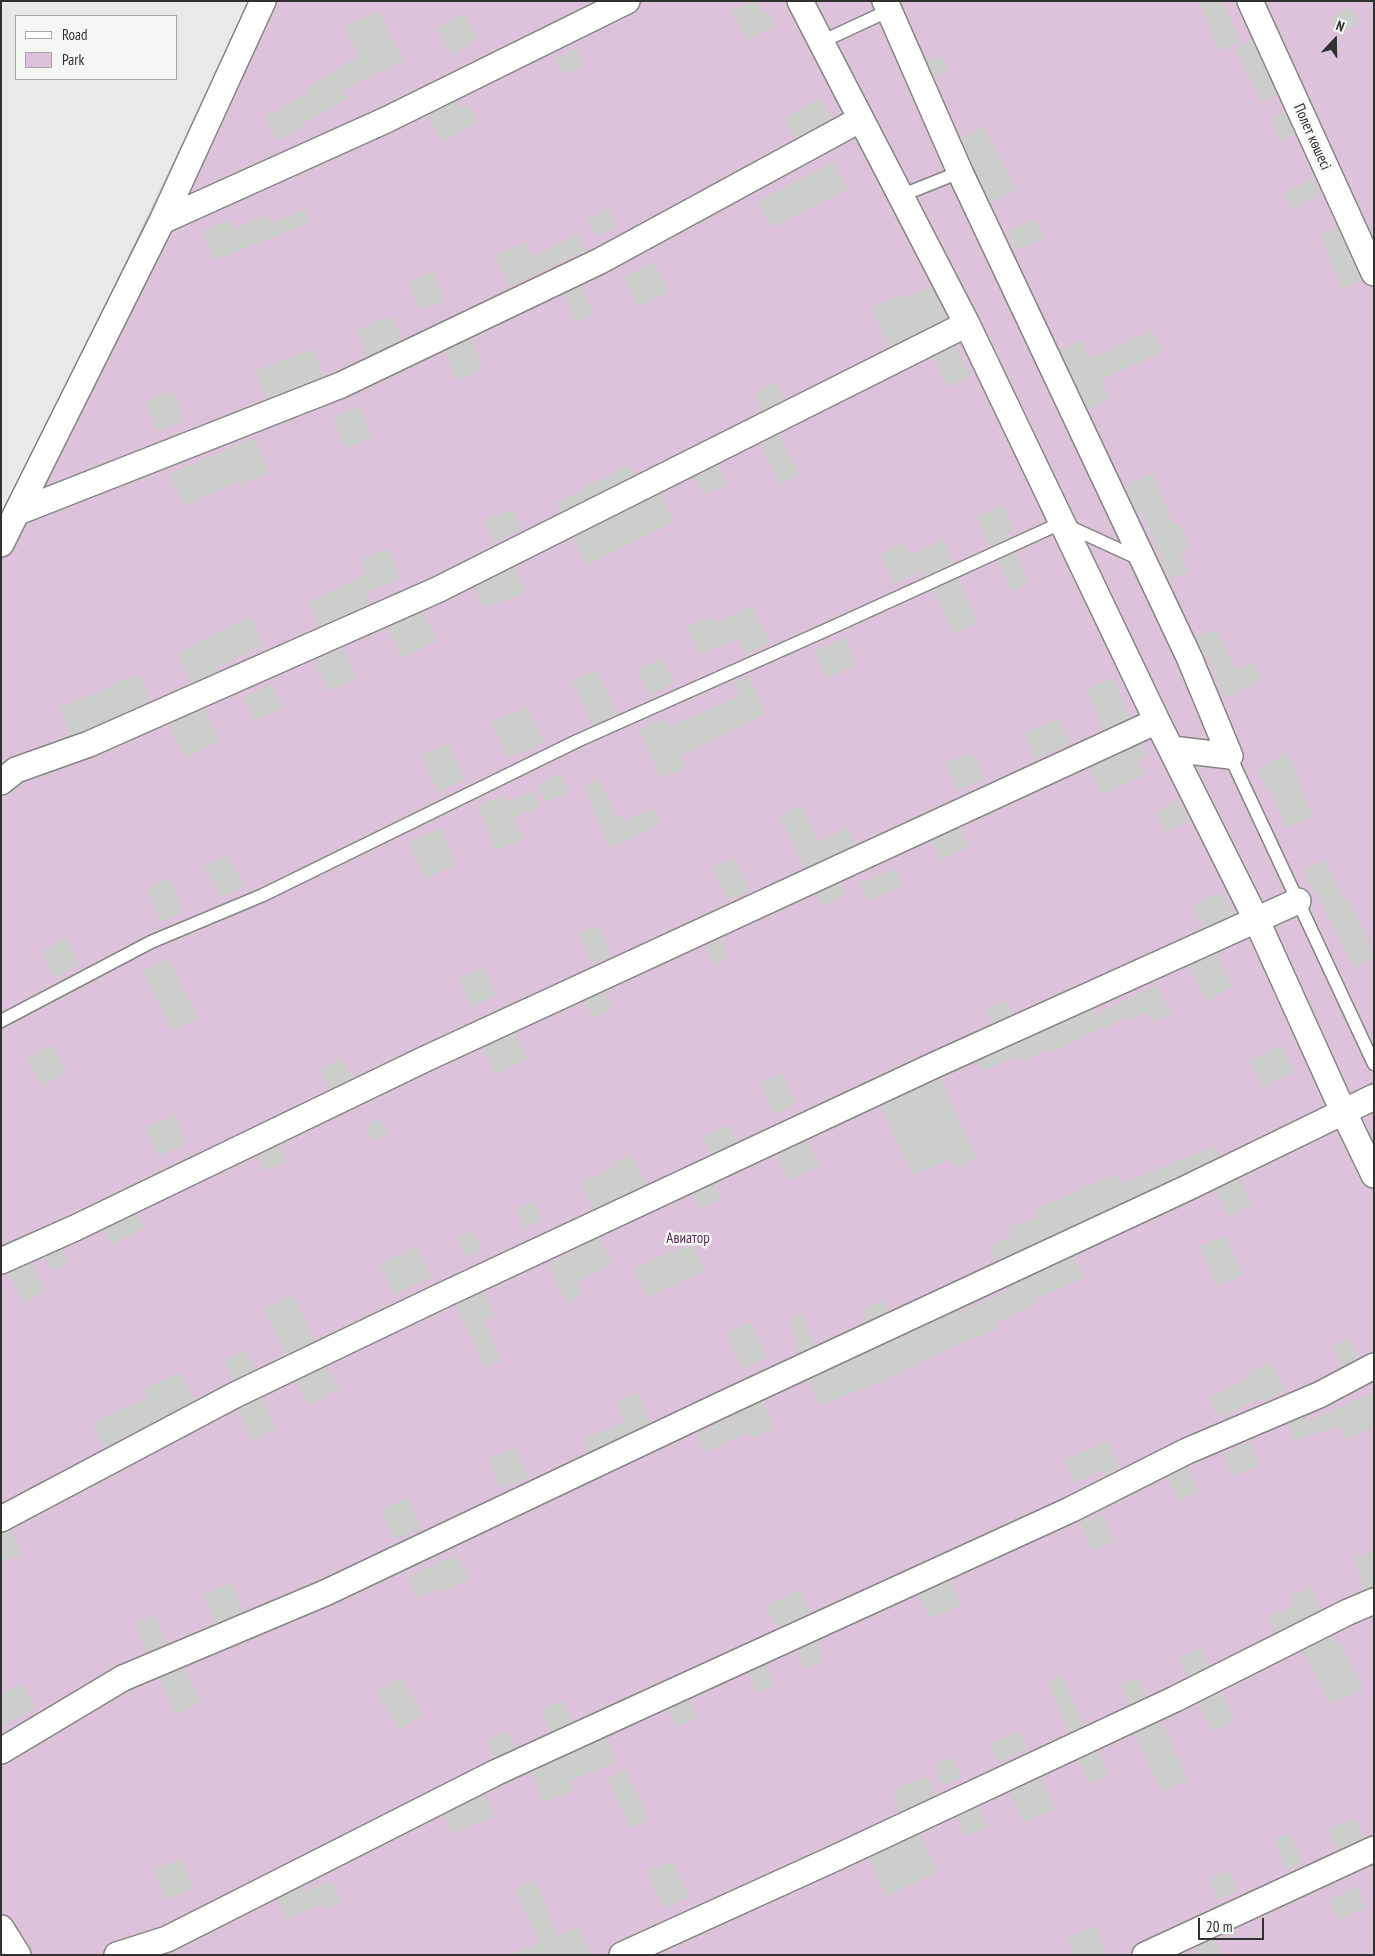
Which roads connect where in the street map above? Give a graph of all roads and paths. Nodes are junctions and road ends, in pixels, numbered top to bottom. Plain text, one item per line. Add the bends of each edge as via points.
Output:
1 (263, 1) edge
2 (627, 1) edge
3 (800, 1) edge
4 (1250, 1) edge
5 (887, 6) edge
6 (821, 42) junction
7 (860, 118) junction
8 (960, 172) junction
9 (900, 196) junction
10 (162, 221) junction
11 (1374, 273) edge
12 (966, 324) junction
13 (18, 512) junction
14 (1061, 523) junction
15 (1, 544) edge
16 (1144, 561) junction
17 (1157, 721) junction
18 (1172, 749) junction
19 (1230, 756) junction
20 (1, 782) edge
21 (1298, 901) junction
22 (1256, 920) junction
23 (1, 1021) edge
24 (1374, 1064) edge
25 (1374, 1097) edge
26 (1343, 1111) junction
27 (1374, 1175) edge
28 (1, 1261) edge
29 (1374, 1366) edge
30 (1, 1519) edge
31 (1374, 1601) edge
32 (1, 1751) edge
33 (1374, 1849) edge
34 (1, 1928) edge
35 (18, 1955) edge
36 (117, 1955) edge
37 (622, 1955) edge
38 (1145, 1955) edge

1 - 10 street
2 - 10 street via 386,120
3 - 6 street
4 - 11 street, Полет көшесі
5 - 6 lane
5 - 8 street
6 - 7 street
7 - 9 street
7 - 13 street via 600,261 341,385
8 - 9 lane
8 - 16 street
9 - 12 street
10 - 13 street
12 - 14 street
12 - 20 street via 437,590 89,744 16,770
13 - 15 street
14 - 16 lane
14 - 17 street
14 - 23 lane via 577,741 263,895 151,942
16 - 19 street
17 - 18 street
17 - 28 street via 425,1059
18 - 19 street
18 - 22 street
19 - 21 lane
21 - 22 street
21 - 24 lane
22 - 26 street
22 - 30 street via 937,1064 437,1298 235,1395
25 - 26 street
26 - 27 street
26 - 32 street via 1134,1214 721,1405 325,1594 123,1678
29 - 36 street via 1319,1395 1187,1451 1070,1510 497,1772 167,1939
31 - 37 street via 1166,1703
33 - 38 street
34 - 35 street

